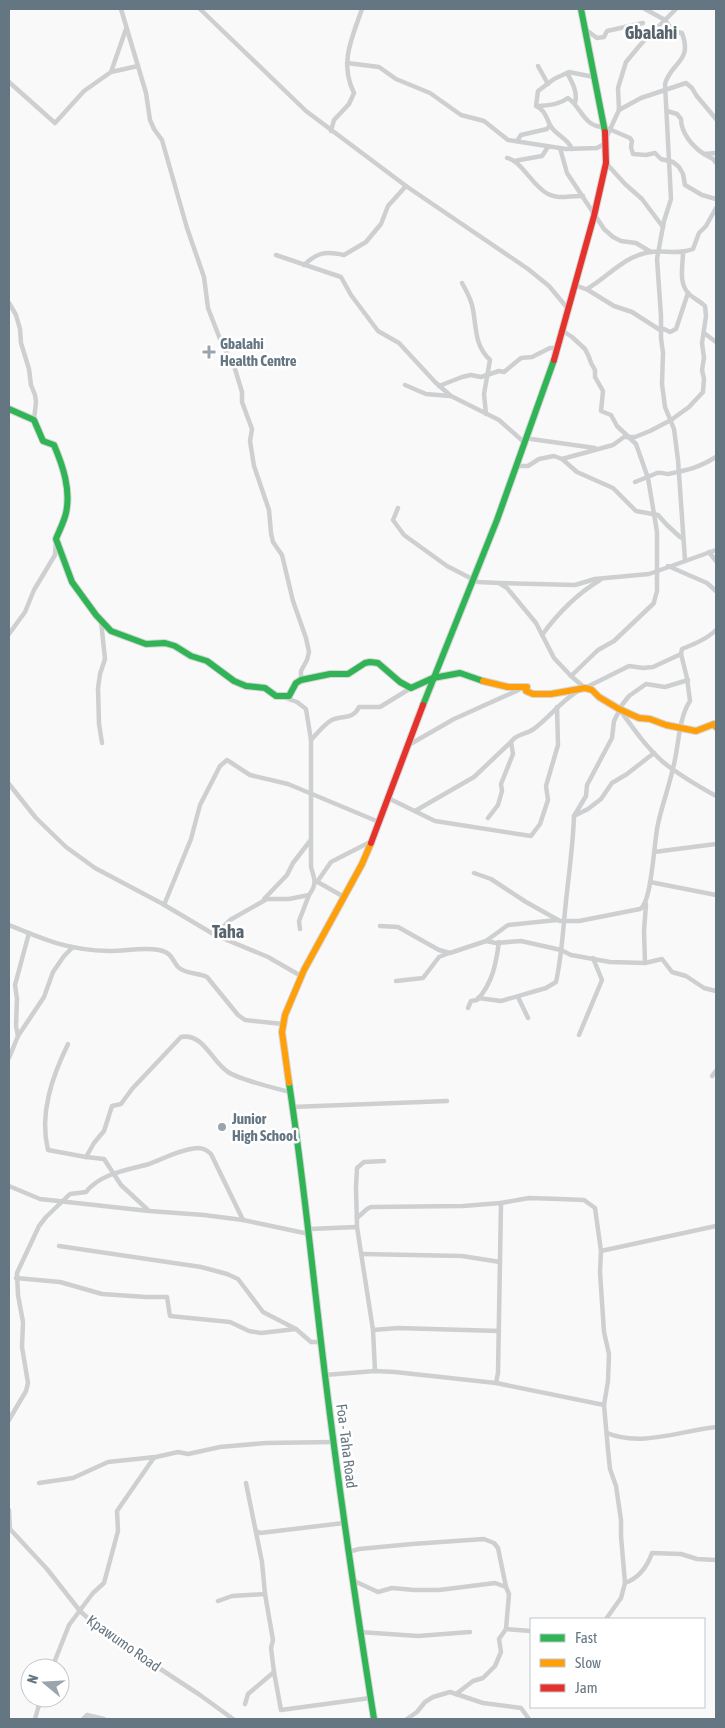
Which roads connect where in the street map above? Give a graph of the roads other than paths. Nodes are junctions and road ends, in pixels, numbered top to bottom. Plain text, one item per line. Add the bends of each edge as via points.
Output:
1 (121, 9) edge
2 (200, 9) edge
3 (362, 9) edge
4 (581, 9) edge
5 (645, 9) edge
6 (676, 9) edge
7 (666, 20) junction
8 (643, 23) dead end
9 (585, 28) junction
10 (126, 29) junction
11 (347, 63) junction
12 (138, 66) junction
13 (538, 66) dead end
14 (112, 72) junction
15 (567, 73) junction
16 (594, 77) junction
17 (9, 82) edge
18 (548, 84) junction
19 (665, 90) junction
20 (575, 103) junction
21 (536, 106) junction
22 (619, 110) junction
23 (667, 111) junction
24 (716, 119) edge
25 (550, 125) junction
26 (607, 128) junction
27 (331, 131) junction
28 (606, 140) junction
29 (517, 141) junction
30 (548, 146) junction
31 (560, 148) junction
32 (572, 149) junction
33 (716, 153) edge
34 (704, 154) junction
35 (507, 158) dead end
36 (670, 160) junction
37 (514, 161) junction
38 (716, 162) edge
39 (606, 163) junction
40 (406, 186) junction
41 (583, 196) junction
42 (716, 199) edge
43 (716, 208) edge
44 (594, 216) junction
45 (711, 218) junction
46 (716, 220) edge
47 (663, 227) junction
48 (651, 252) junction
49 (658, 252) junction
50 (683, 252) junction
51 (276, 255) dead end
52 (304, 265) junction
53 (462, 283) dead end
54 (575, 285) junction
55 (587, 289) junction
56 (688, 293) junction
57 (9, 303) edge
58 (569, 310) junction
59 (660, 330) junction
60 (563, 331) junction
61 (704, 333) junction
62 (716, 342) edge
63 (558, 348) junction
64 (486, 376) junction
65 (405, 385) dead end
66 (439, 386) junction
67 (451, 396) junction
68 (9, 409) edge
69 (486, 414) junction
70 (34, 420) junction
71 (671, 420) junction
72 (627, 437) junction
73 (526, 440) junction
74 (599, 449) junction
75 (716, 457) edge
76 (562, 459) junction
77 (516, 466) junction
78 (679, 471) junction
79 (648, 478) junction
80 (635, 482) dead end
81 (398, 508) dead end
82 (653, 513) junction
83 (683, 538) junction
84 (56, 539) junction
85 (716, 550) edge
86 (709, 552) junction
87 (685, 560) junction
88 (716, 561) edge
89 (668, 566) junction
90 (656, 571) junction
91 (601, 579) junction
92 (474, 580) junction
93 (499, 583) junction
94 (716, 591) edge
95 (101, 620) junction
96 (716, 630) edge
97 (9, 634) edge
98 (542, 635) junction
99 (681, 654) junction
100 (570, 676) junction
101 (433, 678) junction
102 (301, 680) junction
103 (688, 680) junction
104 (527, 687) junction
105 (412, 688) junction
106 (585, 688) junction
107 (284, 697) junction
108 (557, 707) junction
109 (619, 709) junction
110 (716, 727) edge
111 (680, 728) junction
112 (311, 740) junction
113 (511, 742) junction
114 (102, 743) dead end
115 (407, 746) junction
116 (654, 753) junction
117 (673, 769) junction
118 (9, 784) edge
119 (311, 792) junction
120 (716, 796) edge
121 (388, 798) junction
122 (415, 812) junction
123 (574, 816) junction
124 (488, 818) dead end
125 (379, 822) junction
126 (311, 840) junction
127 (372, 841) junction
128 (716, 844) edge
129 (654, 852) junction
130 (474, 873) dead end
131 (316, 881) junction
132 (650, 882) junction
133 (309, 895) junction
134 (716, 895) edge
135 (344, 897) junction
136 (263, 901) junction
137 (646, 903) junction
138 (164, 905) junction
139 (557, 920) junction
140 (564, 922) junction
141 (9, 925) edge
142 (380, 926) dead end
143 (300, 929) dead end
144 (29, 933) junction
145 (215, 935) junction
146 (486, 941) junction
147 (499, 942) junction
148 (72, 948) junction
149 (561, 950) junction
150 (450, 953) junction
151 (593, 958) junction
152 (645, 963) junction
153 (301, 976) junction
154 (396, 981) dead end
155 (713, 991) edge
156 (518, 997) junction
157 (478, 998) junction
158 (716, 998) edge
159 (468, 1008) dead end
160 (528, 1018) dead end
161 (283, 1024) junction
162 (579, 1035) dead end
163 (18, 1036) junction
164 (68, 1044) dead end
165 (9, 1058) edge
166 (716, 1071) edge
167 (712, 1076) dead end
168 (290, 1092) junction
169 (448, 1100) dead end
170 (292, 1108) junction
171 (86, 1157) junction
172 (384, 1161) dead end
173 (113, 1175) junction
174 (9, 1186) edge
175 (62, 1201) junction
176 (501, 1203) junction
177 (149, 1211) junction
178 (357, 1218) junction
179 (243, 1220) junction
180 (716, 1226) edge
181 (357, 1227) junction
182 (309, 1231) junction
183 (59, 1246) dead end
184 (601, 1251) junction
185 (362, 1254) junction
186 (500, 1262) junction
187 (16, 1278) junction
188 (296, 1328) junction
189 (373, 1330) junction
190 (499, 1331) junction
191 (321, 1342) junction
192 (375, 1371) junction
193 (324, 1376) junction
194 (496, 1383) junction
195 (604, 1405) junction
196 (9, 1420) edge
197 (716, 1427) edge
198 (606, 1433) junction
199 (334, 1442) junction
200 (156, 1457) junction
201 (40, 1483) dead end
202 (246, 1483) dead end
203 (9, 1510) edge
204 (344, 1523) junction
205 (10, 1529) edge
206 (256, 1532) junction
207 (348, 1552) junction
208 (716, 1560) edge
209 (352, 1580) junction
210 (625, 1583) junction
211 (506, 1587) junction
212 (265, 1594) junction
213 (218, 1601) dead end
214 (80, 1611) junction
215 (607, 1618) edge
216 (506, 1629) junction
217 (530, 1631) edge
218 (359, 1632) junction
219 (470, 1632) dead end
220 (56, 1658) edge
221 (274, 1672) junction
222 (456, 1694) junction
223 (370, 1698) junction
224 (245, 1704) dead end
225 (83, 1719) edge
226 (104, 1719) edge
227 (233, 1719) edge
228 (374, 1719) edge
229 (406, 1719) edge
230 (529, 1719) edge

1 - 10 street
2 - 27 street
3 - 11 street via 348,50
4 - 9 street, Foa - Taha Road
5 - 7 street
6 - 7 street
7 - 19 street via 673,31 682,33 686,43 680,63 669,73
7 - 22 street via 626,62 618,88
8 - 9 street via 607,31 604,37 597,38
9 - 16 street, Foa - Taha Road
10 - 12 street
10 - 14 street
11 - 27 street via 348,83 354,93 349,104 334,120
11 - 29 street via 380,67 396,79 430,93 461,115 484,121 508,140
12 - 14 street
12 - 102 street via 150,120 162,140 204,277 208,308 235,369 252,429 250,441 254,466 269,510 270,532 282,555 306,638 308,652
13 - 18 street
14 - 17 street via 84,91 55,123
15 - 16 street
15 - 18 street
15 - 20 street via 574,85
16 - 26 street, Foa - Taha Road
18 - 21 street via 538,91
19 - 22 street
19 - 23 street
19 - 24 street via 686,83
20 - 21 street via 568,98 553,105
20 - 26 street via 588,122
21 - 25 street via 549,118
22 - 26 street
23 - 34 street via 682,119 681,126 690,141
23 - 36 street
25 - 29 street via 547,129 521,135
25 - 32 street
26 - 28 street, Foa - Taha Road
26 - 36 street via 630,138 633,154 655,154
27 - 40 street
28 - 32 street via 597,148
28 - 39 street, Foa - Taha Road
29 - 30 street
30 - 31 street
30 - 37 street via 542,156
31 - 32 street
31 - 41 street via 567,173
33 - 34 street
34 - 38 street
35 - 37 street
36 - 42 street via 679,167 685,185
36 - 47 street via 672,199
37 - 41 street via 548,194 562,198
39 - 44 street, Foa - Taha Road
39 - 47 street via 642,199
40 - 52 street via 388,206 381,224 366,242 344,255 332,252 315,255
40 - 58 street via 528,269 549,286
41 - 44 street
43 - 45 street
44 - 48 street via 612,237
44 - 54 street, Foa - Taha Road
45 - 46 street
45 - 50 street via 699,233 693,249
47 - 49 street
48 - 49 street
48 - 55 street via 622,263
49 - 50 street
49 - 59 street
50 - 56 street via 681,277
51 - 52 street
52 - 66 street via 341,277 378,331 399,343
53 - 64 street via 472,305 474,328 482,353 490,360
54 - 55 street
54 - 58 street, Foa - Taha Road
55 - 59 street
56 - 59 street via 676,329 670,332
56 - 61 street via 706,306
57 - 70 street via 16,314 35,395
58 - 60 street, Foa - Taha Road
59 - 71 street via 662,384 665,407
60 - 63 street, Foa - Taha Road
60 - 72 street via 585,350 603,391 601,411 610,415
61 - 62 street
61 - 71 street via 703,392
63 - 64 street via 522,358 504,372
63 - 73 street, Foa - Taha Road
64 - 66 street via 462,377
64 - 69 street
65 - 67 street via 426,394
66 - 67 street
67 - 69 street
68 - 70 street
69 - 73 street
70 - 84 street via 43,441 54,445 60,457 67,494 66,514
71 - 72 street
71 - 78 street
72 - 74 street
72 - 79 street via 636,444
73 - 74 street
73 - 77 street, Foa - Taha Road
74 - 76 street
75 - 78 street via 700,467
76 - 77 street via 554,456 528,466
76 - 82 street via 577,472 614,488 636,511
77 - 92 street, Foa - Taha Road
78 - 79 street via 659,472
78 - 83 street
79 - 80 street
79 - 82 street
81 - 92 street via 393,520 404,535 447,566
82 - 83 street
82 - 90 street via 657,532
83 - 87 street
84 - 95 street via 72,582
84 - 97 street via 55,555 25,612
85 - 86 street
86 - 87 street
86 - 88 street
87 - 89 street
89 - 90 street
89 - 94 street via 707,583
90 - 91 street
90 - 100 street via 654,603 614,642 598,650
91 - 93 street via 575,584
91 - 98 street via 556,616
92 - 93 street
92 - 101 street, Foa - Taha Road
93 - 98 street via 536,623
95 - 107 street via 118,634 146,644 175,646 207,661 234,681 266,688 276,696
95 - 114 street via 105,659 98,688
96 - 99 street via 712,635 682,648
98 - 100 street via 554,658
99 - 103 street
99 - 106 street via 652,667 630,666
100 - 106 street
101 - 104 street via 460,672 492,684
101 - 105 street
101 - 115 street, Foa - Taha Road
102 - 105 street via 348,674 364,663 378,663
102 - 107 street via 289,696
103 - 109 street via 665,687 646,684 629,696
103 - 111 street via 690,701
104 - 106 street via 526,691 542,694
104 - 115 street via 454,719
105 - 112 street via 380,707 362,706 351,716 332,720
106 - 108 street
106 - 109 street
107 - 112 street via 306,709
108 - 113 street via 533,730 515,736
108 - 122 street via 558,745 546,786 548,800 540,824 531,836 442,822
109 - 111 street via 636,717
109 - 116 street
109 - 123 street via 612,738
110 - 111 street via 714,724 696,731
111 - 117 street
112 - 119 street
113 - 122 street via 474,777
113 - 124 street via 513,754 501,784 498,806
115 - 121 street, Foa - Taha Road
116 - 117 street
116 - 123 street via 612,783 602,799
117 - 120 street
117 - 129 street via 657,826
118 - 138 street via 36,818 66,847 95,868
119 - 125 street
119 - 126 street
119 - 138 street via 250,775 226,760 200,805
121 - 122 street
121 - 125 street, Foa - Taha Road
123 - 140 street
125 - 127 street, Foa - Taha Road
126 - 131 street via 311,867
126 - 136 street via 287,875
127 - 131 street via 331,862
127 - 135 street, Foa - Taha Road
128 - 129 street
129 - 132 street
130 - 139 street via 491,879
131 - 133 street
131 - 135 street
132 - 134 street
132 - 137 street
133 - 136 street
133 - 143 street
135 - 153 street, Foa - Taha Road
136 - 145 street via 230,920
137 - 140 street via 640,909
137 - 152 street
138 - 145 street
139 - 140 street
139 - 146 street via 508,925
140 - 149 street
141 - 144 street
142 - 150 street via 398,928
144 - 148 street
144 - 163 street via 14,985
145 - 153 street via 268,957
146 - 147 street
146 - 150 street
147 - 149 street via 521,941
147 - 157 street via 495,970
148 - 161 street via 161,950 171,955 179,968 207,977 245,1020
148 - 163 street via 53,972 44,997
149 - 151 street
149 - 156 street via 556,982
150 - 154 street via 439,957 423,978
151 - 152 street
151 - 162 street via 602,980
152 - 155 street via 662,959 672,972
153 - 161 street, Foa - Taha Road
155 - 158 street
156 - 157 street via 501,1001
156 - 160 street
157 - 159 street via 472,1000
161 - 168 street, Foa - Taha Road via 282,1042
163 - 165 street
164 - 171 street via 47,1100 45,1136 48,1150
166 - 167 street
168 - 170 street, Foa - Taha Road
168 - 171 street via 228,1072 194,1037 181,1037 121,1104 112,1106 104,1131
169 - 170 street
170 - 182 street, Foa - Taha Road
171 - 173 street via 104,1159
172 - 178 street via 364,1162 357,1168
173 - 175 street via 92,1184 86,1192 70,1194
173 - 177 street
173 - 179 street via 189,1150 206,1150 211,1154
174 - 175 street via 40,1198
175 - 177 street
175 - 187 street via 39,1226
176 - 178 street via 371,1207
176 - 184 street via 529,1198 584,1200 595,1208
176 - 186 street
177 - 179 street
178 - 181 street
179 - 182 street
180 - 184 street
181 - 182 street
181 - 185 street
182 - 191 street, Foa - Taha Road
183 - 188 street via 227,1274 238,1280 263,1312
184 - 195 street via 600,1292 609,1354
185 - 186 street via 462,1256
185 - 189 street
186 - 190 street
187 - 188 street via 60,1282 102,1294 167,1297 170,1316 230,1322 260,1333
187 - 196 street via 28,1383
188 - 191 street via 311,1342
189 - 190 street
189 - 192 street
190 - 194 street
191 - 193 street, Foa - Taha Road
192 - 193 street
192 - 194 street
193 - 199 street, Foa - Taha Road
194 - 195 street
195 - 198 street
197 - 198 street via 636,1439 618,1438
198 - 210 street via 621,1520
199 - 200 street via 266,1442
199 - 204 street, Foa - Taha Road
200 - 201 street via 108,1462 73,1478
200 - 214 street via 117,1511 118,1531 104,1583
202 - 206 street
203 - 205 street
204 - 206 street
204 - 207 street, Foa - Taha Road
205 - 214 street, Kpawumo Road
206 - 212 street
207 - 209 street, Foa - Taha Road
207 - 211 street via 484,1540 498,1548
208 - 210 street via 652,1553 642,1573
209 - 211 street via 378,1592 392,1588 439,1590 495,1582
209 - 218 street, Foa - Taha Road
210 - 215 street via 621,1598
211 - 216 street via 509,1594
212 - 213 street via 232,1596
212 - 221 street via 273,1640
214 - 220 street via 69,1625
214 - 227 street, Kpawumo Road via 101,1630
216 - 217 street
216 - 222 street via 499,1639 501,1652 495,1666 483,1678 473,1681
218 - 219 street via 418,1636
218 - 223 street, Foa - Taha Road
221 - 223 street via 280,1710
221 - 224 street via 248,1694
222 - 229 street via 450,1692 433,1697
222 - 230 street via 483,1703 521,1708
223 - 228 street, Foa - Taha Road
225 - 226 street via 88,1715

